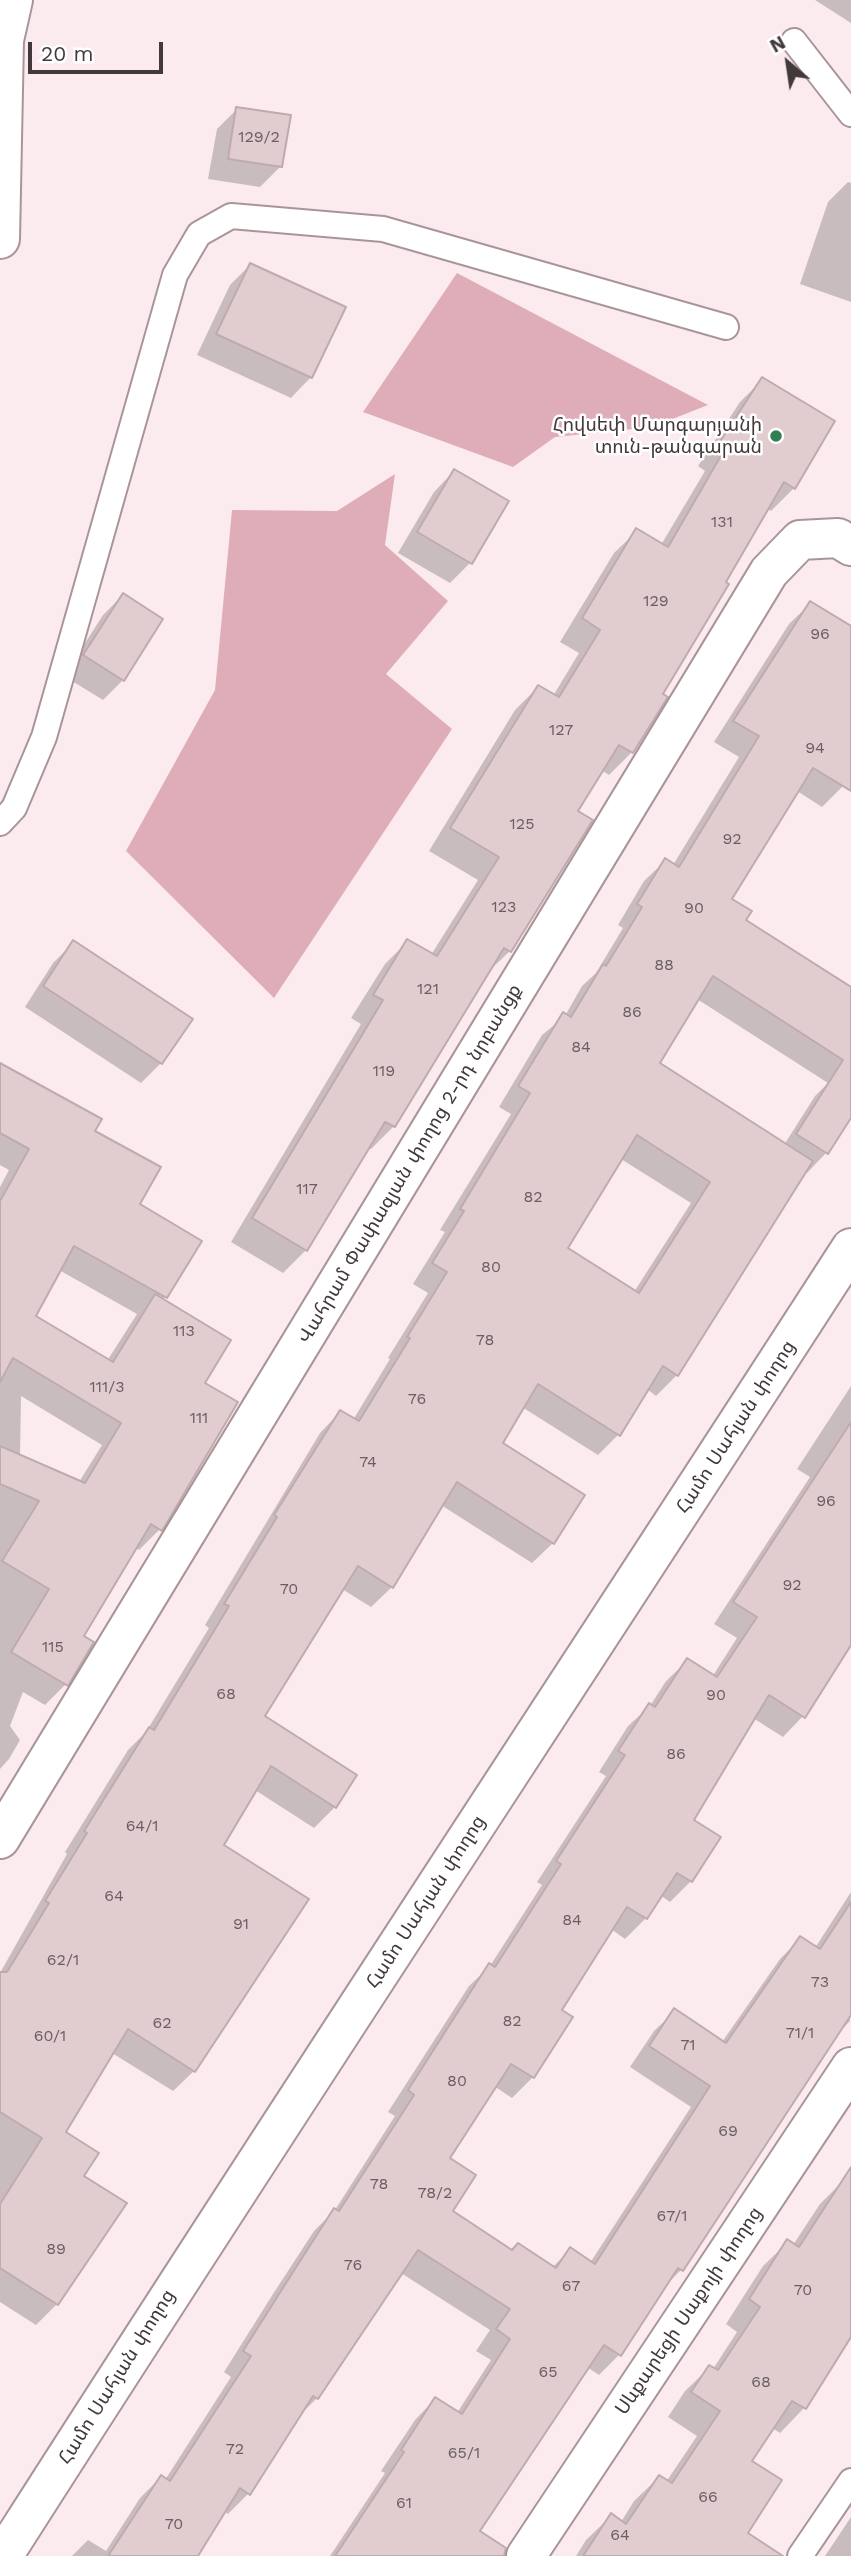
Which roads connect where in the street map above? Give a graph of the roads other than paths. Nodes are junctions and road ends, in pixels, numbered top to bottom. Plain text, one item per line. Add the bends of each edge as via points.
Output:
1 (13, 0) edge
2 (794, 41) dead end
3 (851, 114) edge
4 (0, 239) edge
5 (726, 327) dead end
6 (851, 546) edge
7 (0, 823) edge
8 (851, 1248) edge
9 (0, 1839) edge
10 (851, 2067) edge
11 (851, 2481) edge
12 (3, 2556) edge
13 (526, 2556) edge
14 (800, 2556) edge

1 - 4 street via 4,40
2 - 3 lane
5 - 7 lane via 383,229 231,216 199,233 175,275 44,737 14,808
6 - 9 street, Վահրամ Փափազյան փողոց 2-րդ նրբանցք via 838,538 800,540 769,572
8 - 12 street, Համո Սահյան փողոց
10 - 13 street, Սևքարեցի Սաքոյի փողոց
11 - 14 lane

